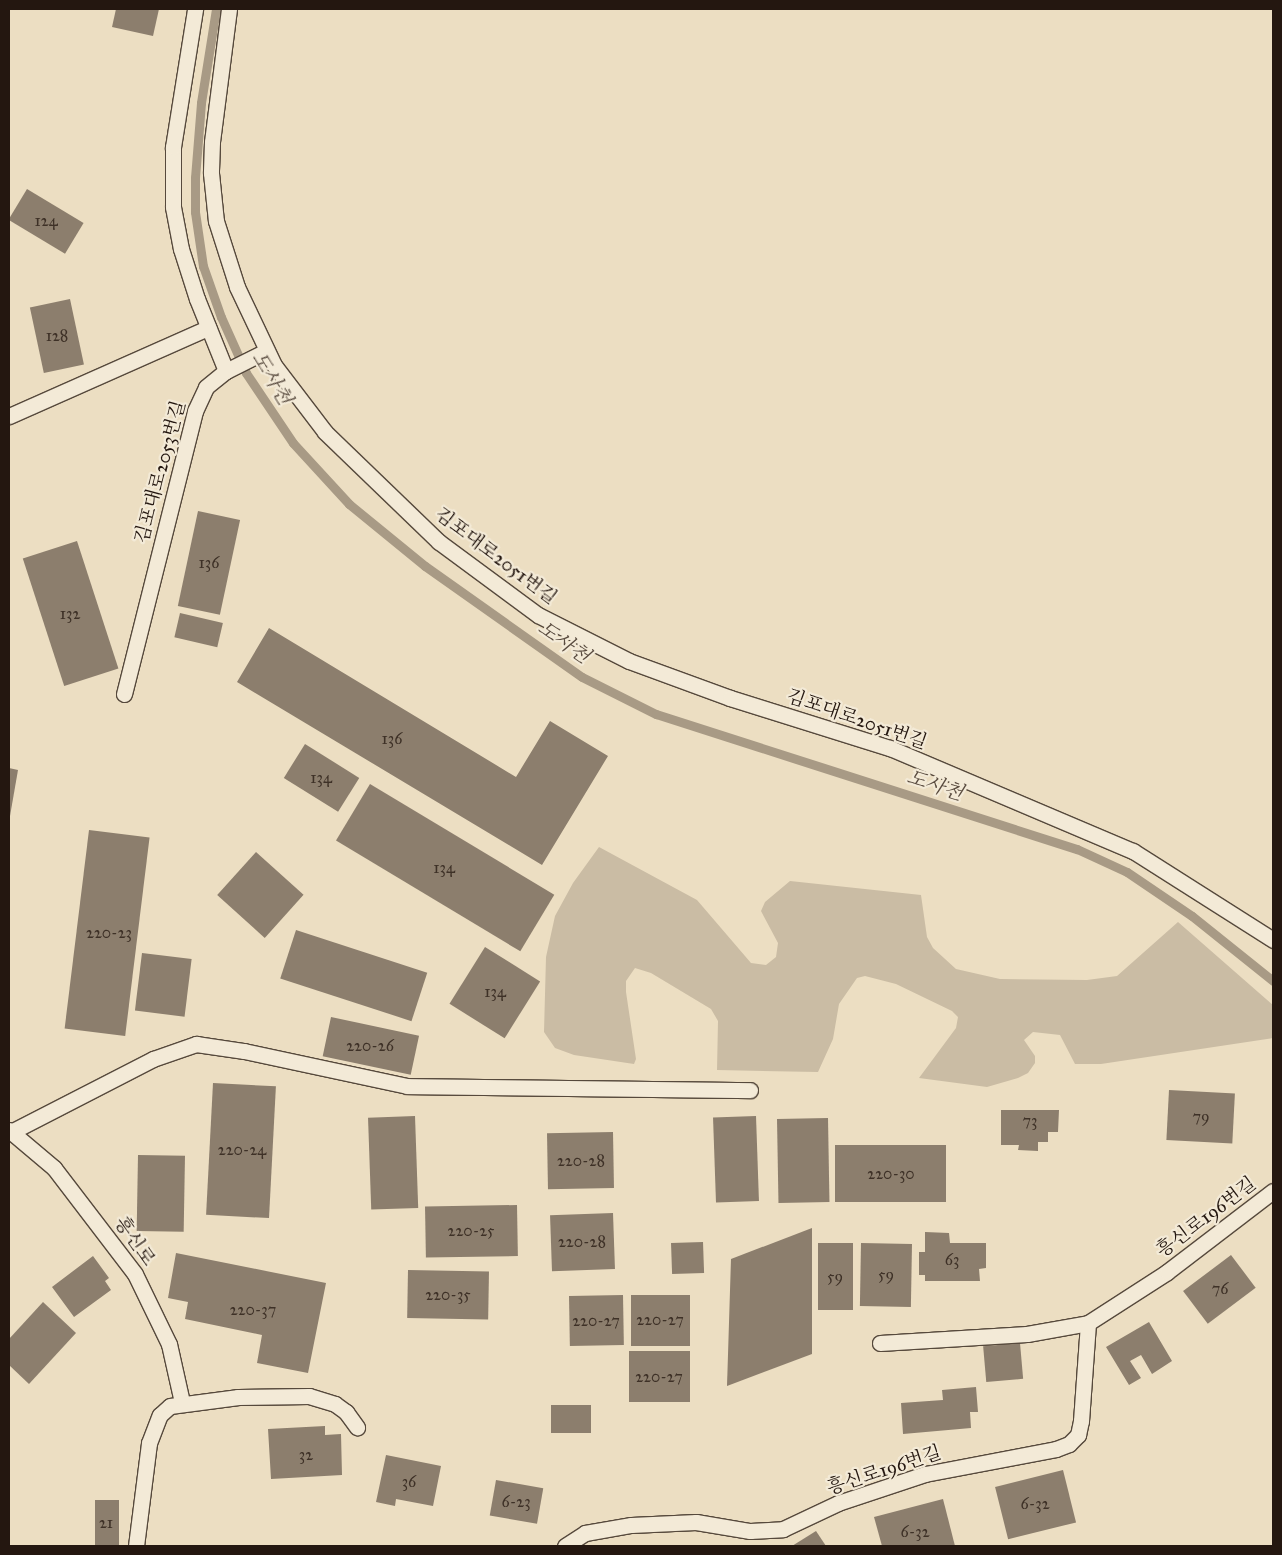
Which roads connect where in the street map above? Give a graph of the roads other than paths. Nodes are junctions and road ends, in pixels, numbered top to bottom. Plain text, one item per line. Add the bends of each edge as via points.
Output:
1 (195, 9) edge
2 (229, 9) edge
3 (208, 328) junction
4 (262, 353) junction
5 (231, 369) junction
6 (9, 416) edge
7 (124, 694) dead end
8 (1273, 940) edge
9 (750, 1090) dead end
10 (10, 1131) edge
11 (1273, 1191) edge
12 (1088, 1323) junction
13 (880, 1343) dead end
14 (182, 1402) junction
15 (357, 1427) dead end
16 (136, 1546) edge
17 (565, 1546) edge

1 - 3 lane via 177,105 172,180 181,249
2 - 4 lane, 김포대로2051번길 via 212,142 213,198 216,220 237,287
3 - 5 lane
3 - 6 lane
4 - 5 lane, 김포대로2053번길
4 - 8 lane, 김포대로2051번길 via 325,432 372,481 439,542 538,615 628,661 730,698 890,748 1133,851
5 - 7 lane, 김포대로2053번길 via 206,387 195,411
9 - 10 lane via 407,1086 244,1051 196,1044 152,1059
10 - 14 lane, 흥신로 via 54,1168 135,1274 169,1344
11 - 12 lane, 흥신로196번길 via 1175,1266
12 - 13 lane, 흥신로196번길 via 1027,1334
12 - 17 lane, 흥신로196번길 via 1081,1421 1078,1434 1062,1447 925,1474 838,1503 783,1529 750,1531 696,1522 632,1525 584,1533
14 - 15 lane via 288,1394 322,1398 346,1412
14 - 16 lane via 160,1415 154,1427 143,1476

